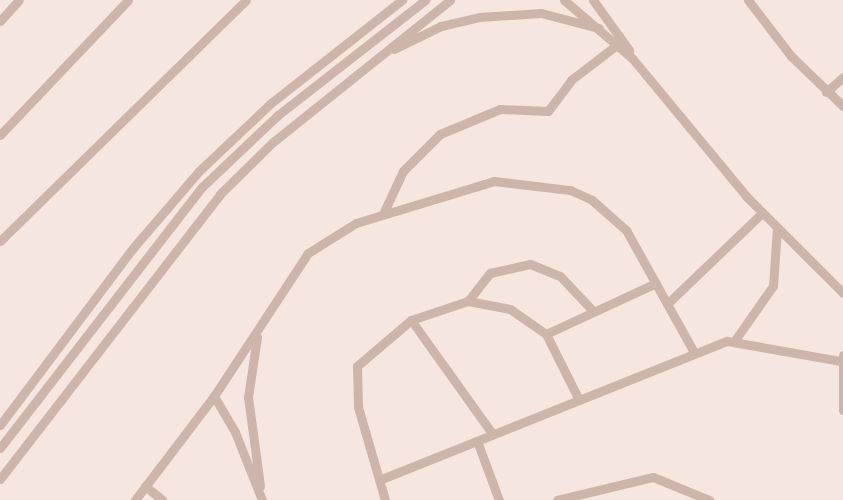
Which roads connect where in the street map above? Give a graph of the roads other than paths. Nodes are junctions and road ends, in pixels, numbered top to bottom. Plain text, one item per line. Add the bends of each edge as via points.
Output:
1 (20, 0) edge
2 (128, 0) edge
3 (246, 0) edge
4 (402, 0) edge
5 (423, 0) edge
6 (450, 0) edge
7 (564, 0) edge
8 (593, 0) edge
9 (748, 0) edge
10 (0, 21) edge
11 (601, 28) junction
12 (618, 44) junction
13 (376, 58) junction
14 (632, 58) junction
15 (843, 77) edge
16 (826, 92) junction
17 (843, 106) edge
18 (0, 135) edge
19 (762, 213) junction
20 (383, 214) junction
21 (777, 228) junction
22 (0, 241) edge
23 (656, 283) junction
24 (843, 293) edge
25 (468, 301) junction
26 (667, 304) junction
27 (593, 311) junction
28 (411, 320) junction
29 (260, 327) junction
30 (546, 334) junction
31 (735, 340) junction
32 (694, 352) junction
33 (842, 358) edge
34 (214, 396) junction
35 (578, 398) junction
36 (843, 410) edge
37 (0, 425) edge
38 (492, 434) junction
39 (477, 441) junction
40 (0, 448) edge
41 (0, 479) edge
42 (379, 480) junction
43 (145, 486) junction
44 (135, 500) edge
45 (162, 500) edge
46 (263, 500) edge
47 (385, 500) edge
48 (499, 500) edge
49 (557, 500) edge
50 (709, 500) edge

1 - 10 street
2 - 18 street
3 - 22 street
4 - 37 street via 271,103 199,171 133,248
5 - 40 street via 278,115 218,170 172,222
6 - 13 street
7 - 11 street
8 - 14 street
9 - 16 street
11 - 12 street
11 - 13 street via 542,13 479,16 441,26
12 - 14 street
12 - 20 street via 571,80 548,111 500,109 440,134 403,171
13 - 41 street via 273,142 220,194
14 - 19 street
15 - 16 street
16 - 17 street
19 - 21 street
19 - 26 street
20 - 23 street via 494,181 570,190 592,200 626,230
20 - 29 street via 334,232 316,245
21 - 24 street
21 - 31 street via 773,286
23 - 26 street
23 - 27 street
25 - 27 street via 490,273 530,264 560,276
25 - 28 street
25 - 30 street via 510,309
26 - 32 street
27 - 30 street
28 - 38 street
28 - 42 street via 357,366 358,407
29 - 34 street
29 - 46 street via 248,397
30 - 35 street
31 - 32 street
31 - 33 street
32 - 35 street
33 - 36 street
34 - 43 street
34 - 46 street
35 - 38 street
38 - 39 street
39 - 42 street
39 - 48 street
42 - 47 street
43 - 44 street
43 - 45 street
49 - 50 street via 653,477

